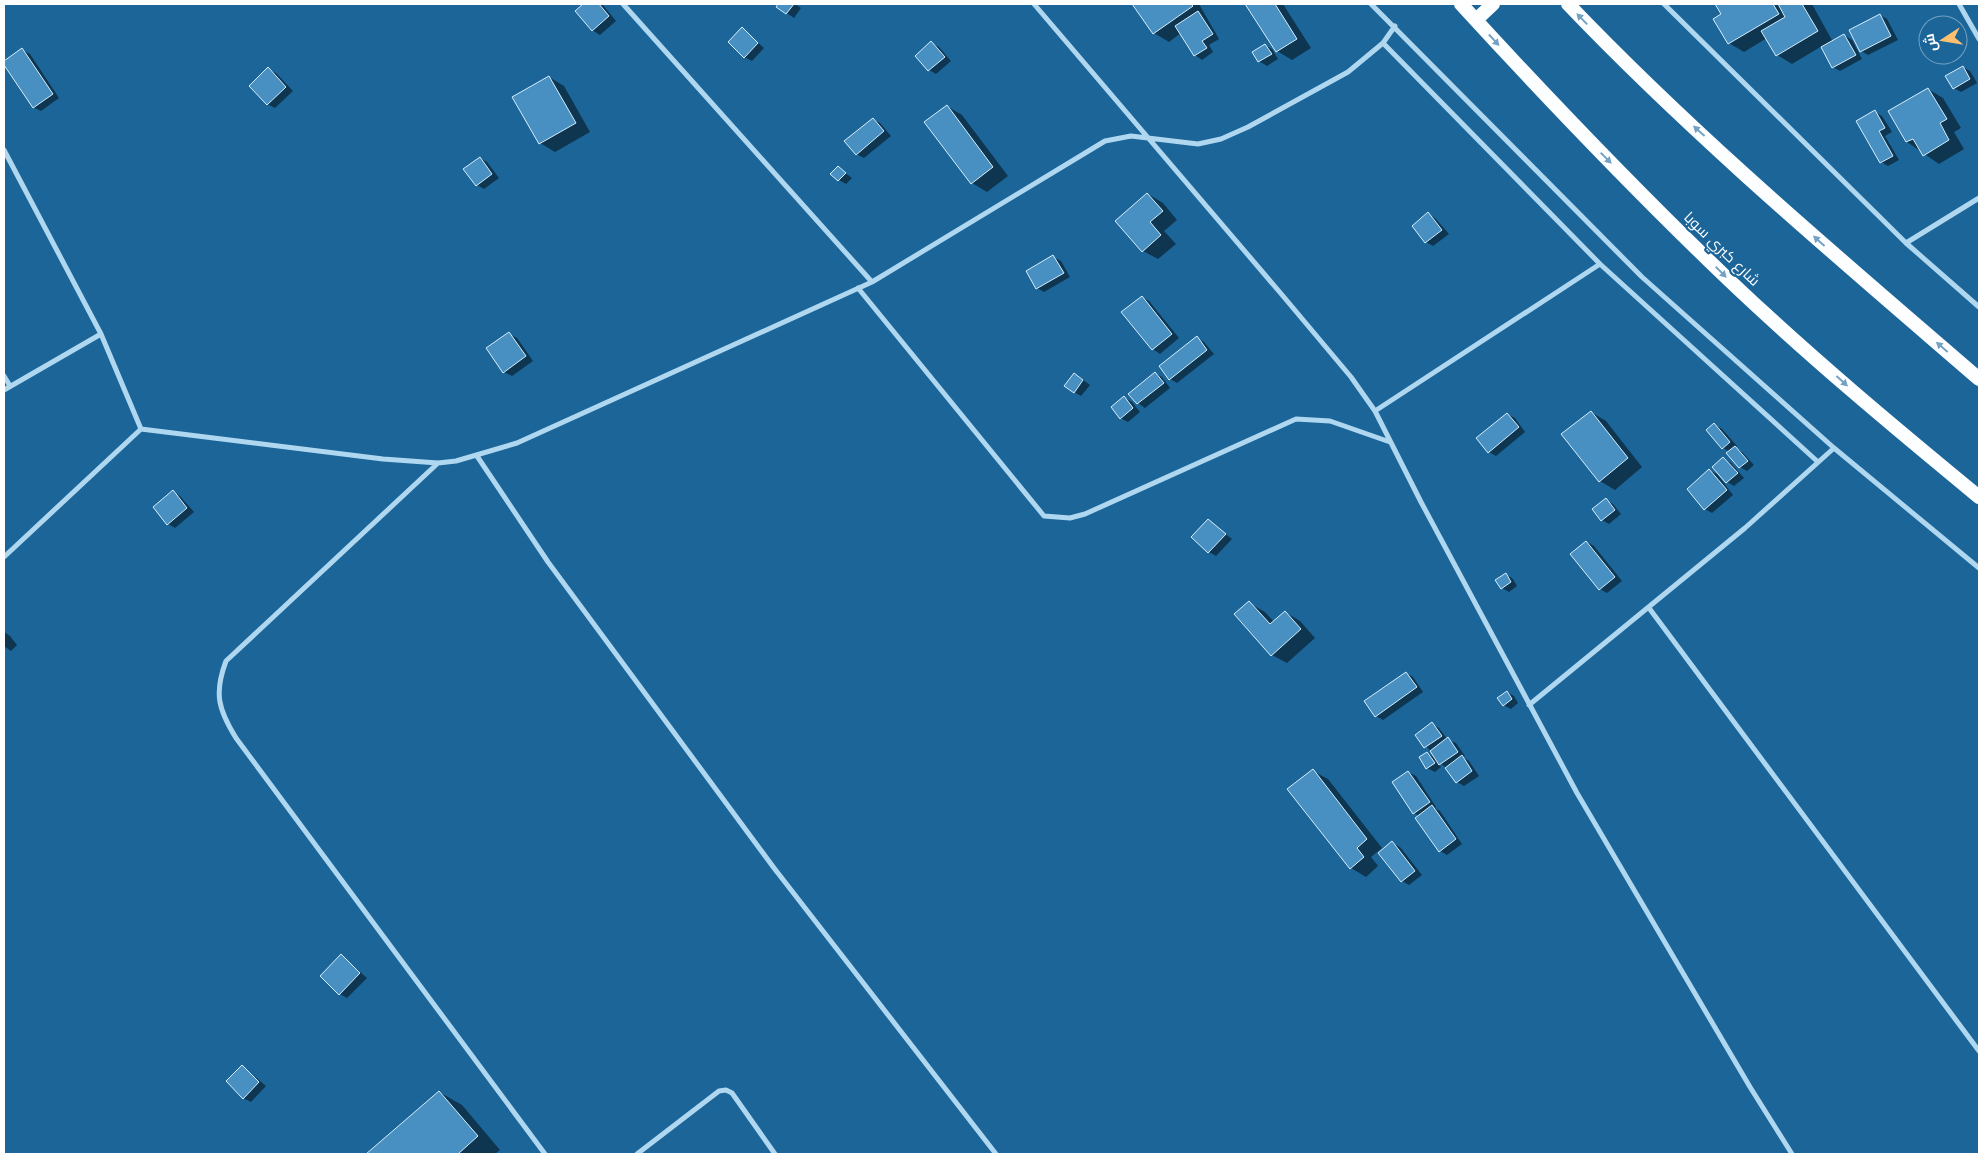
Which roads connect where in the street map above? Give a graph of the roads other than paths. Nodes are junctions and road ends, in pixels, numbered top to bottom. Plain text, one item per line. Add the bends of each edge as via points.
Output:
1 (623, 4) edge
2 (1034, 4) edge
3 (1371, 4) edge
4 (1461, 4) edge
5 (1492, 4) edge
6 (1568, 4) edge
7 (1664, 4) edge
8 (1959, 4) edge
9 (1476, 20) junction
10 (1395, 26) junction
11 (1979, 39) edge
12 (1383, 43) junction
13 (1144, 136) junction
14 (4, 150) edge
15 (1979, 198) edge
16 (1906, 243) junction
17 (1600, 264) junction
18 (872, 282) junction
19 (858, 288) junction
20 (1979, 307) edge
21 (101, 334) junction
22 (4, 376) edge
23 (1979, 379) edge
24 (10, 386) junction
25 (4, 390) edge
26 (1375, 410) junction
27 (141, 428) junction
28 (1390, 442) junction
29 (1834, 448) junction
30 (477, 456) junction
31 (1818, 462) junction
32 (438, 463) junction
33 (1979, 497) edge
34 (4, 558) edge
35 (1979, 568) edge
36 (1649, 608) junction
37 (1529, 704) junction
38 (1979, 1051) edge
39 (545, 1154) edge
40 (638, 1154) edge
41 (775, 1154) edge
42 (996, 1154) edge
43 (1792, 1154) edge

1 - 18 street
2 - 13 street
3 - 10 street
4 - 9 highway, شارع كبري سوبا
5 - 9 highway
23 -> 6 highway via 1839,258 1636,74
7 - 16 street
8 - 11 street
9 -> 33 highway, شارع كبري سوبا via 1608,160 1730,281
10 - 12 street
10 - 29 street via 1642,278
12 - 13 street via 1355,66 1318,89 1221,139 1198,144
12 - 17 street
13 - 18 street via 1105,141
13 - 26 street via 1284,296
14 - 21 street
15 - 16 street
16 - 20 street
17 - 26 street
17 - 31 street
18 - 19 street
19 - 28 street via 1044,516 1070,518 1085,514 1296,419 1315,418 1337,423
19 - 30 street via 517,443
21 - 24 street
21 - 27 street
22 - 24 street
24 - 25 street
26 - 28 street
27 - 32 street
27 - 34 street
28 - 37 street
29 - 31 street
29 - 35 street
30 - 32 street
30 - 42 street via 548,562 774,868
31 - 36 street
32 - 39 street via 226,661 219,681 219,701 236,738
36 - 37 street
36 - 38 street
37 - 43 street via 1652,922
40 - 41 street via 719,1091 726,1090 732,1093

